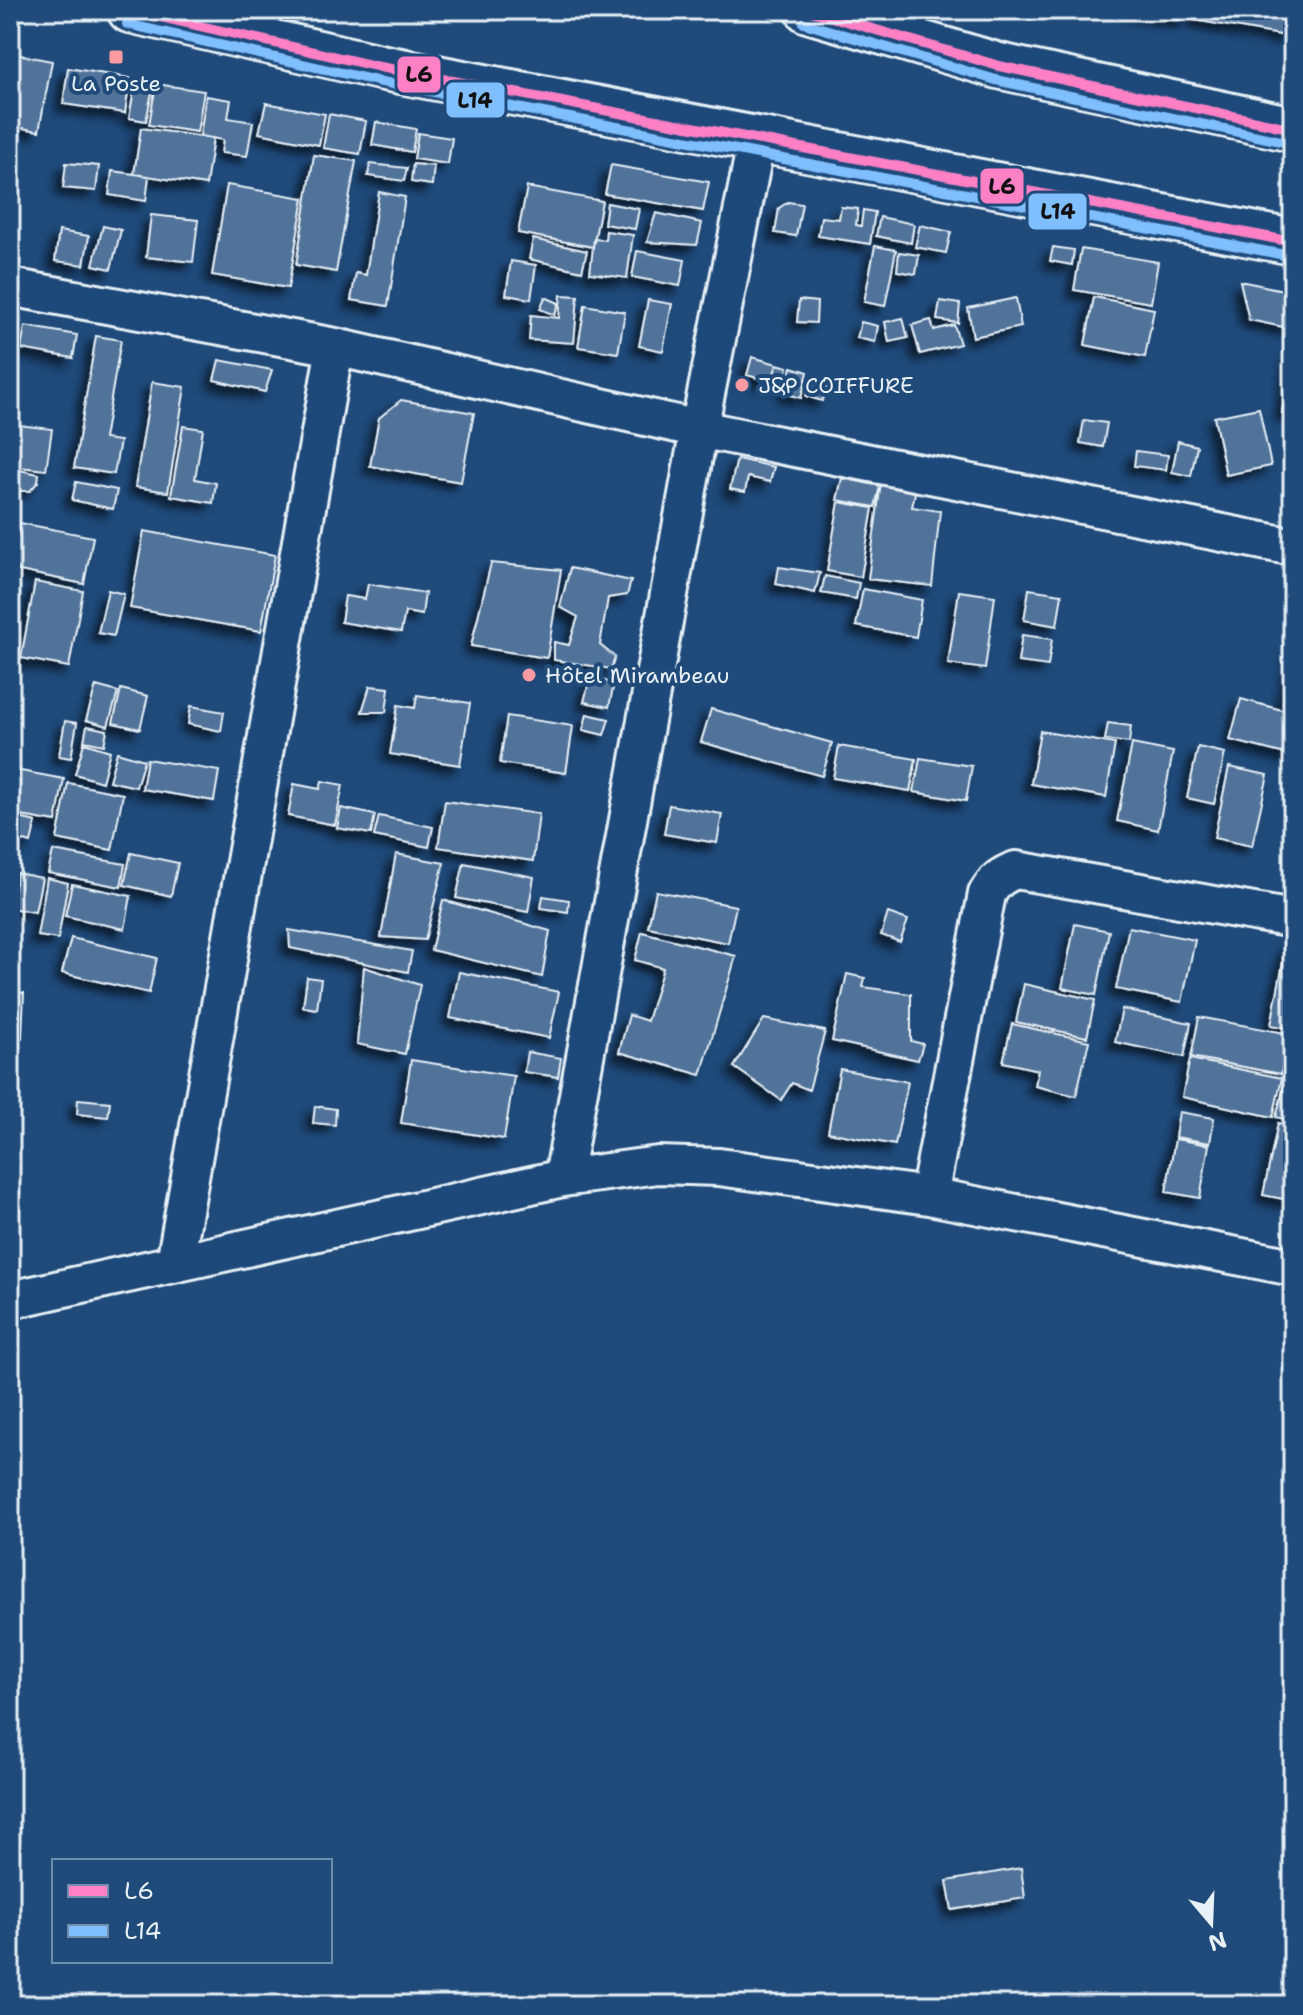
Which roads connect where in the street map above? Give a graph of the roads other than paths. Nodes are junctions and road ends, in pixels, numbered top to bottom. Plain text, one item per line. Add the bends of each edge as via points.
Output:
1 (130, 10) edge
2 (808, 10) edge
3 (1293, 129) edge
4 (757, 138) junction
5 (1293, 242) edge
6 (10, 287) edge
7 (335, 347) junction
8 (699, 429) junction
9 (1293, 547) edge
10 (1293, 919) edge
11 (563, 1178) junction
12 (929, 1196) junction
13 (175, 1263) junction
14 (1293, 1267) edge
15 (10, 1300) edge

1 - 4 main road via 380,67
2 - 3 main road via 999,66
4 - 5 main road
4 - 8 street
6 - 7 street
7 - 8 street
7 - 13 street
8 - 9 street
8 - 11 street
10 - 12 street via 1016,870 995,881 987,894
11 - 12 street via 658,1165 719,1167
11 - 13 street
12 - 14 street
13 - 15 street

